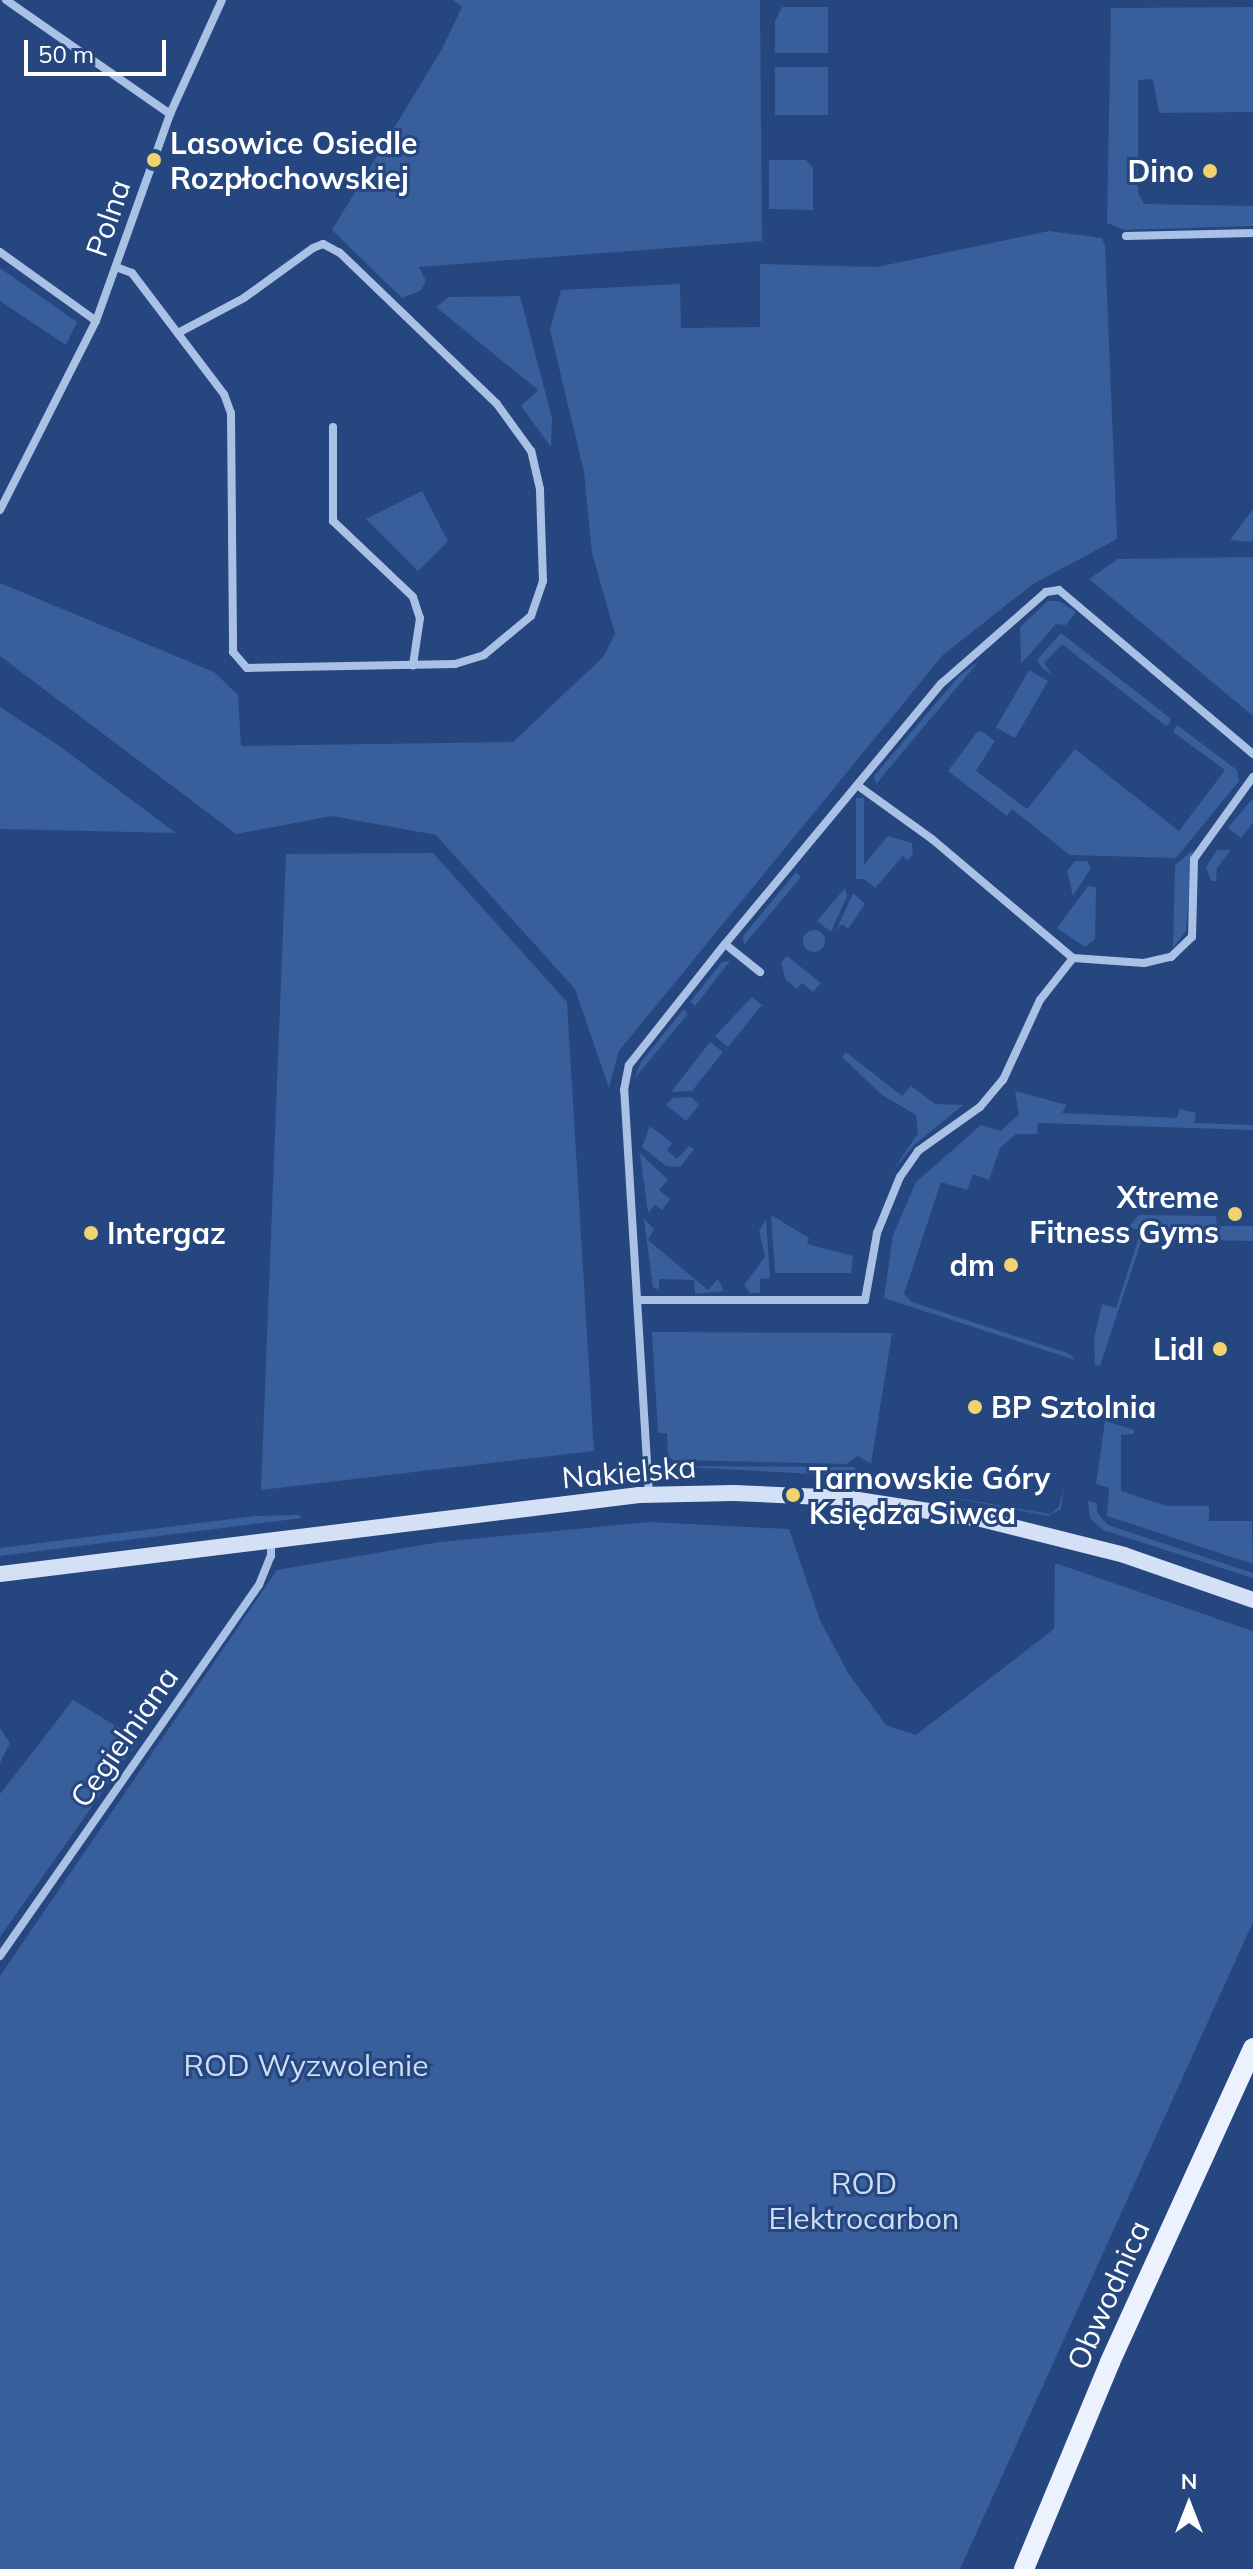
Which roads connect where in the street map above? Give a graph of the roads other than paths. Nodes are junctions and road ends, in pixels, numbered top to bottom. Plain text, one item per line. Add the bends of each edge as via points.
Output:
1 (6, 0) edge
2 (222, 0) edge
3 (170, 114) junction
4 (1253, 233) edge
5 (1126, 236) dead end
6 (0, 252) edge
7 (116, 267) junction
8 (96, 321) junction
9 (178, 333) junction
10 (333, 427) dead end
11 (0, 510) edge
12 (413, 665) junction
13 (1253, 754) edge
14 (1253, 777) edge
15 (857, 785) junction
16 (725, 944) junction
17 (1073, 958) junction
18 (760, 972) dead end
19 (637, 1300) junction
20 (649, 1495) junction
21 (271, 1539) junction
22 (0, 1574) edge
23 (1253, 1600) edge
24 (0, 1956) edge
25 (1253, 2048) edge
26 (1024, 2569) edge

1 - 3 street
2 - 3 street, Polna
3 - 7 street, Polna
4 - 5 street
6 - 8 street
7 - 8 street, Polna
7 - 9 street via 132,273
8 - 11 street, Polna
9 - 12 street via 224,394 231,413 233,652 247,668
9 - 12 street via 244,298 323,244 340,253 404,313 518,427 538,470 540,599 531,616 484,655 455,664
10 - 12 street via 333,521 413,597 420,618
13 - 15 street via 1053,590 976,648
14 - 17 street via 1194,859 1193,931 1186,947 1171,957 1144,963
15 - 16 street
15 - 17 street via 932,839
16 - 18 street
16 - 19 street via 629,1065 624,1090
17 - 19 street via 1040,1000 1003,1080 980,1107 918,1151 900,1177 877,1233 865,1300
19 - 20 street
20 - 21 street, Nakielska
20 - 23 street, Nakielska via 814,1495 924,1508 1084,1544
21 - 22 street, Nakielska
21 - 24 street, Cegielniana via 271,1556 259,1585
25 - 26 main road, Obwodnica via 1110,2362

